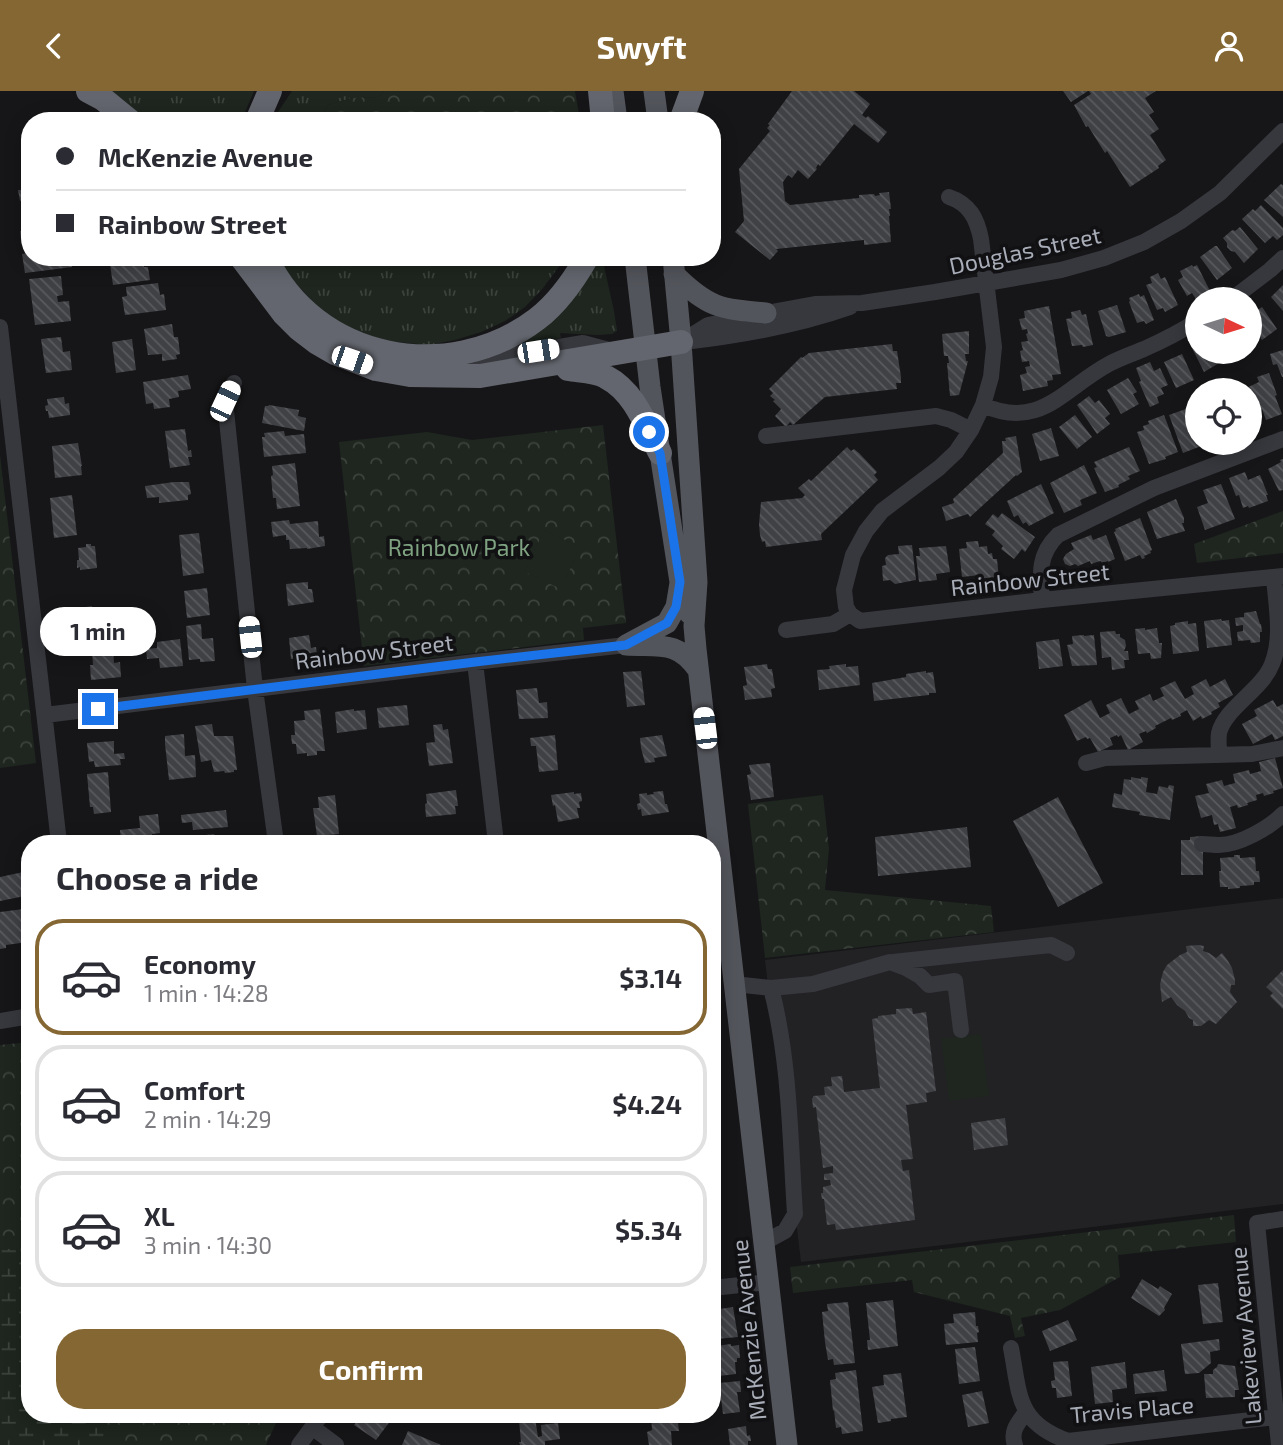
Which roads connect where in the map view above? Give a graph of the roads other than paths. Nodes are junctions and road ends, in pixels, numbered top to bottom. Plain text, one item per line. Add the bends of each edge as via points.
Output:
1 (88, 91) edge
2 (270, 91) edge
3 (600, 91) edge
4 (613, 91) edge
5 (654, 91) edge
6 (692, 91) edge
7 (119, 112) edge
8 (260, 112) edge
9 (602, 112) edge
10 (616, 112) edge
11 (657, 112) edge
12 (684, 112) edge
13 (1283, 131) edge
14 (949, 197) dead end
15 (1283, 258) edge
16 (248, 266) edge
17 (270, 266) edge
18 (582, 266) edge
19 (635, 266) edge
20 (674, 266) edge
21 (988, 283) junction
22 (1248, 287) edge
23 (862, 303) junction
24 (766, 313) junction
25 (0, 327) edge
26 (1185, 327) edge
27 (681, 342) junction
28 (634, 351) junction
29 (550, 365) junction
30 (3, 372) edge
31 (460, 376) junction
32 (234, 383) dead end
33 (983, 405) junction
34 (971, 430) junction
35 (766, 436) dead end
36 (1283, 439) edge
37 (660, 453) junction
38 (1278, 577) edge
39 (680, 582) junction
40 (1042, 600) junction
41 (850, 614) junction
42 (694, 626) junction
43 (786, 630) dead end
44 (626, 645) junction
45 (475, 662) junction
46 (698, 670) junction
47 (255, 689) junction
48 (45, 715) junction
49 (1283, 748) edge
50 (1219, 755) junction
51 (1086, 763) dead end
52 (1283, 814) edge
53 (58, 835) edge
54 (275, 835) edge
55 (495, 835) edge
56 (717, 835) edge
57 (1202, 844) dead end
58 (721, 871) edge
59 (1067, 953) dead end
60 (890, 962) junction
61 (734, 984) junction
62 (771, 988) junction
63 (21, 1018) edge
64 (0, 1021) edge
65 (961, 1030) dead end
66 (1283, 1219) edge
67 (765, 1242) junction
68 (769, 1282) junction
69 (721, 1287) edge
70 (1011, 1348) dead end
71 (1026, 1412) junction
72 (1276, 1417) junction
73 (315, 1423) edge
74 (319, 1423) edge
75 (1053, 1441) edge
76 (299, 1445) edge
77 (336, 1445) edge
78 (787, 1445) edge
79 (1015, 1445) edge
80 (1279, 1445) edge

1 - 7 highway
2 - 8 highway
3 - 9 highway
4 - 10 main road
5 - 11 main road
6 - 12 highway
13 - 21 street, Douglas Street via 1220,193 1144,242 1104,258
14 - 21 street via 969,209 978,224
15 - 22 street
16 - 31 highway via 291,321 335,353 376,369
17 - 18 highway via 292,299 342,337 399,356 426,358 474,351 517,332 560,297
19 - 28 main road, McKenzie Avenue
20 - 24 main road via 702,299 713,305
20 - 27 main road, McKenzie Avenue
21 - 23 street, Douglas Street
21 - 33 street via 995,347
23 - 24 street, Douglas Street via 815,304
23 - 27 street, Douglas Street via 823,317
24 - 27 street, Douglas Street via 708,325
25 - 30 street
26 - 33 street via 1111,362 1042,409 1008,414
27 - 28 highway
27 - 42 main road, McKenzie Avenue via 697,582
28 - 29 highway
28 - 31 street via 583,343 493,358
28 - 37 main road, McKenzie Avenue via 650,387
29 - 31 highway
29 - 37 highway via 605,376 627,393
30 - 48 street
32 - 47 street via 225,401
33 - 34 street
34 - 35 street via 936,416
34 - 41 street via 956,452 882,511 866,531 853,555 844,590
36 - 40 street via 1154,488 1058,535 1041,563
37 - 39 main road, McKenzie Avenue
38 - 40 street, Rainbow Street
38 - 50 street via 1279,638 1272,666 1224,720
39 - 42 main road, McKenzie Avenue
39 - 44 main road via 676,607 667,623
40 - 41 street, Rainbow Street via 860,621
41 - 43 street, Rainbow Street via 833,624
42 - 46 main road, McKenzie Avenue
44 - 45 street, Rainbow Street
44 - 46 main road via 674,647 690,657
45 - 47 street, Rainbow Street
45 - 55 street
46 - 56 main road, McKenzie Avenue
47 - 48 street, Rainbow Street
47 - 54 street
48 - 53 street
49 - 50 street
50 - 51 street via 1105,758
52 - 57 street via 1232,843
58 - 61 main road, McKenzie Avenue
59 - 60 street via 1051,945
60 - 62 street via 813,984
60 - 65 street via 929,985 956,981
61 - 62 street
61 - 67 main road, McKenzie Avenue
62 - 67 street via 787,1078 795,1214 785,1231
63 - 64 street
66 - 72 street, Lakeview Avenue via 1258,1223
67 - 68 main road, McKenzie Avenue
68 - 69 street
68 - 78 main road, McKenzie Avenue
70 - 71 street
71 - 75 street, Travis Place
71 - 79 street via 1013,1433
72 - 75 street, Travis Place
72 - 80 street, Lakeview Avenue
73 - 76 street
74 - 77 street

